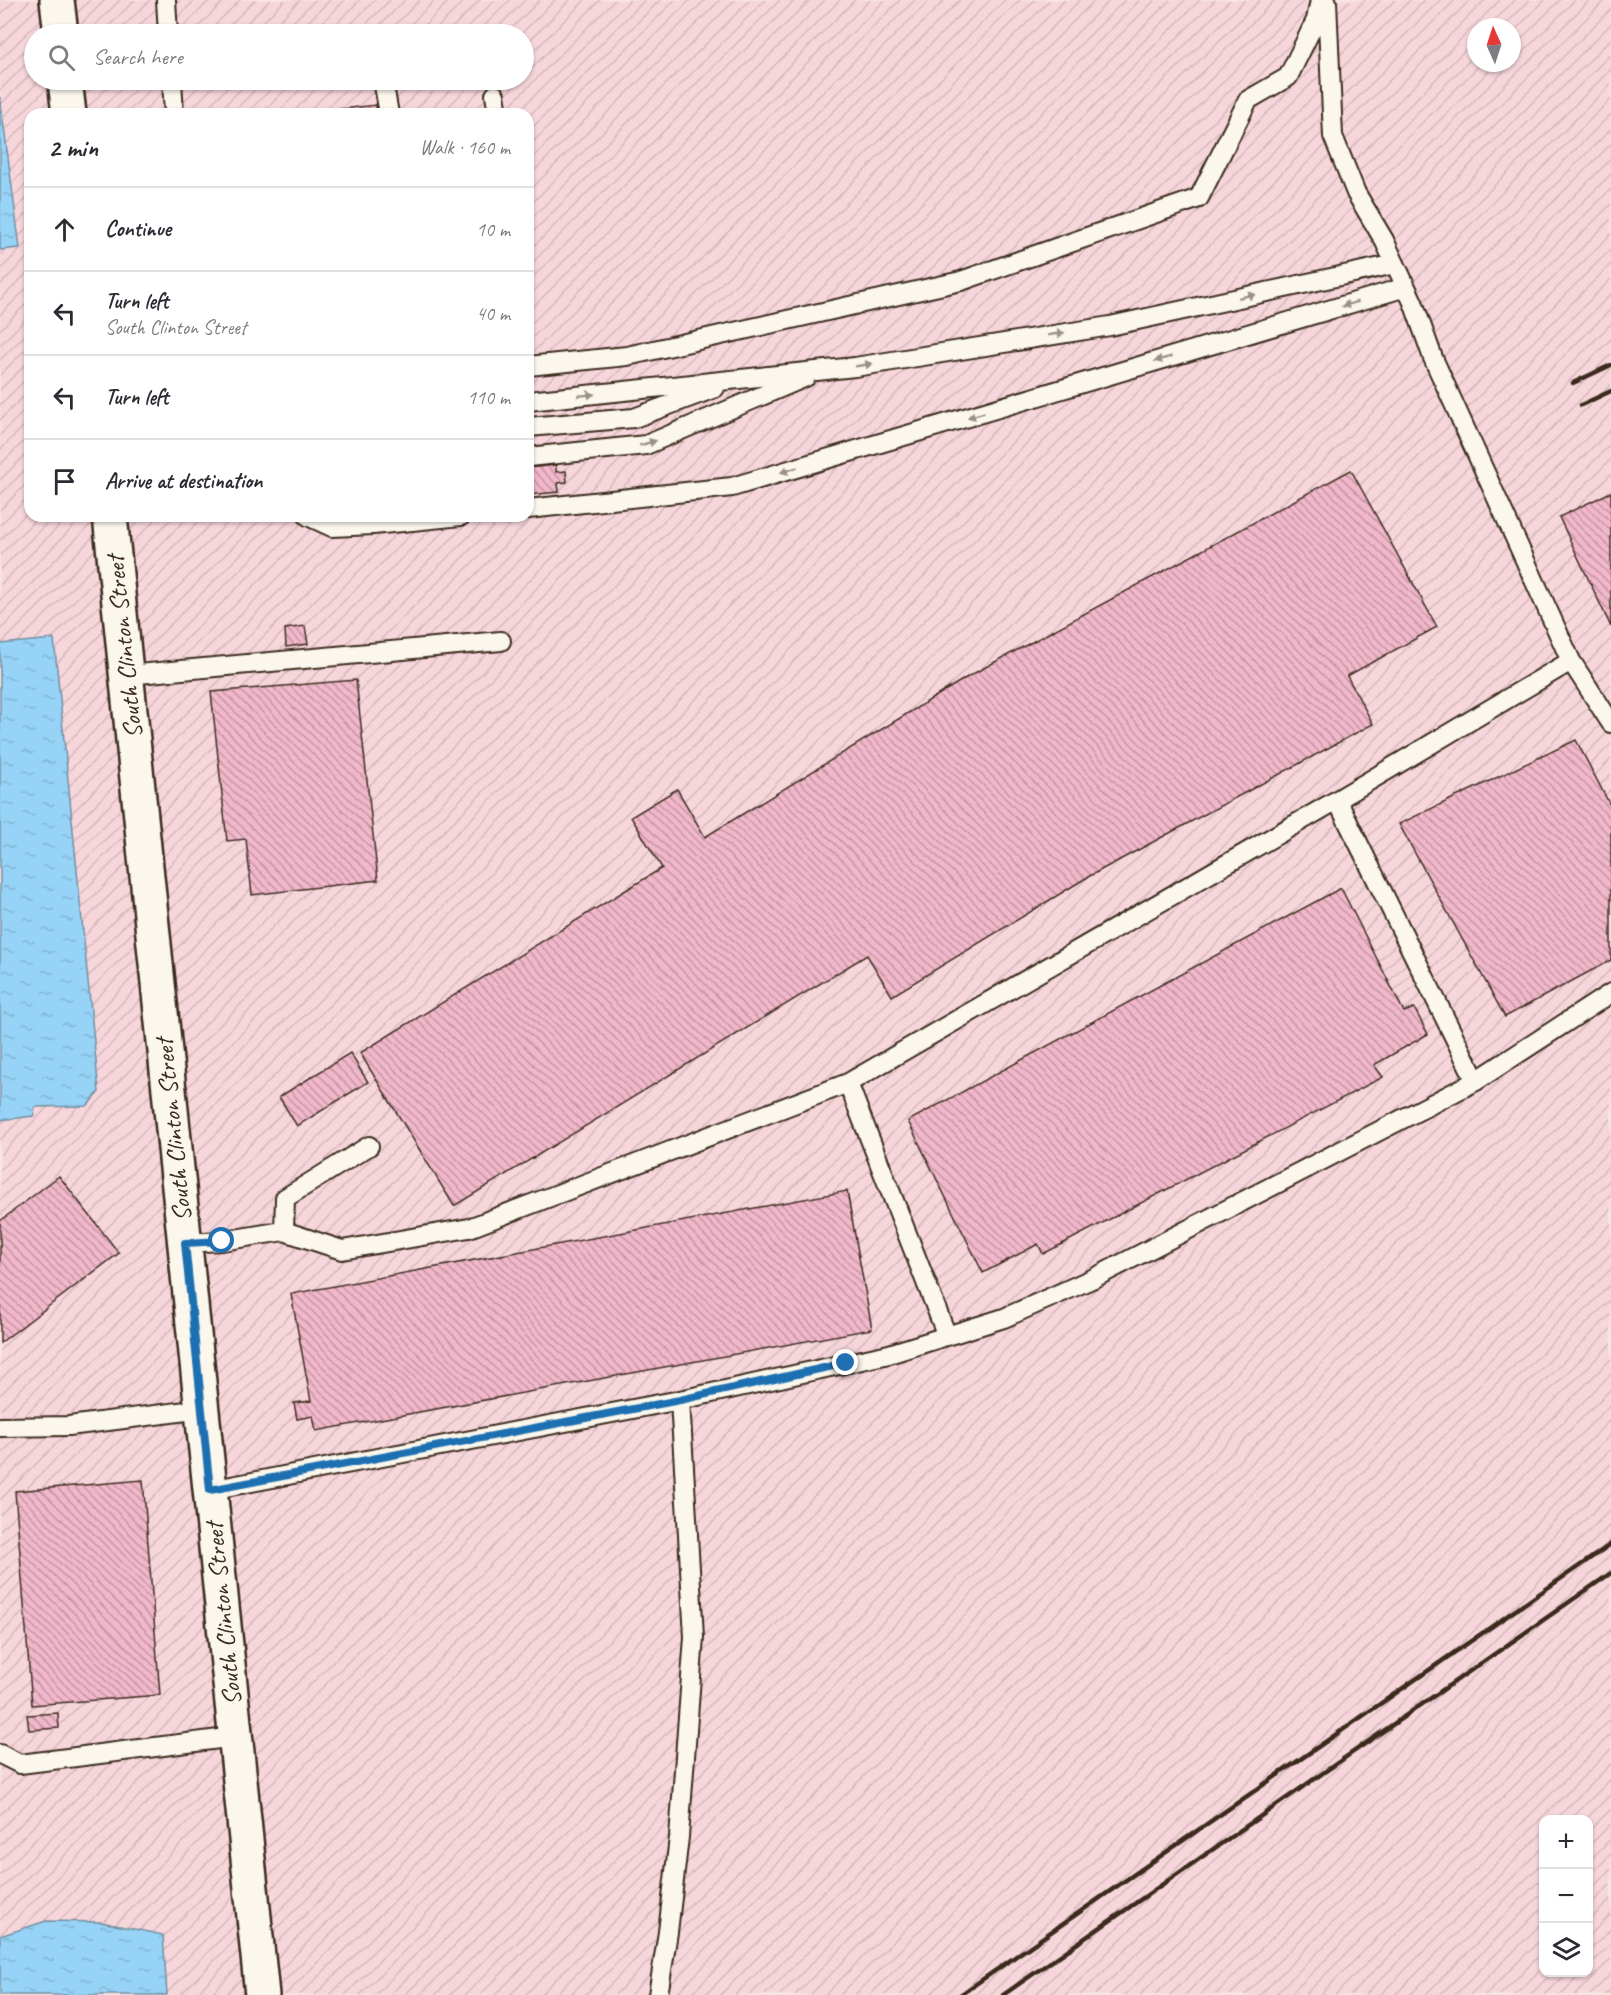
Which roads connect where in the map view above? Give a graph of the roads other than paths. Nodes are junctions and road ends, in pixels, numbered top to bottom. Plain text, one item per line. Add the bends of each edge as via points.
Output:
1 (57, 0) edge
2 (166, 0) edge
3 (1320, 0) edge
4 (1327, 0) edge
5 (60, 24) edge
6 (167, 24) edge
7 (66, 90) edge
8 (173, 90) edge
9 (385, 90) edge
10 (495, 94) dead end
11 (68, 108) edge
12 (174, 108) edge
13 (388, 108) edge
14 (497, 108) edge
15 (1395, 264) junction
16 (1406, 287) junction
17 (534, 365) edge
18 (823, 370) junction
19 (740, 379) junction
20 (534, 400) edge
21 (534, 426) edge
22 (534, 456) edge
23 (534, 508) edge
24 (111, 522) edge
25 (321, 522) edge
26 (402, 522) edge
27 (501, 641) dead end
28 (1570, 661) junction
29 (127, 675) junction
30 (1610, 719) edge
31 (1337, 800) junction
32 (1611, 993) edge
33 (1476, 1081) junction
34 (848, 1083) junction
35 (369, 1146) dead end
36 (284, 1231) junction
37 (185, 1243) junction
38 (946, 1336) junction
39 (680, 1400) junction
40 (202, 1409) junction
41 (0, 1427) edge
42 (210, 1490) junction
43 (235, 1737) junction
44 (0, 1754) edge
45 (262, 1995) edge
46 (658, 1995) edge

1 - 5 main road
2 - 6 lane
3 - 17 lane via 1316,20 1288,77 1248,100 1198,198 961,281 627,356
4 - 15 lane via 1333,136 1356,193
7 - 11 main road
8 - 12 lane
9 - 13 lane
10 - 14 lane
15 - 16 lane
18 -> 15 lane via 1110,326
16 -> 23 lane via 732,487
16 - 28 lane via 1433,358
18 - 19 lane
22 -> 18 lane via 646,445
20 -> 19 lane
19 - 21 lane via 634,418
24 - 29 main road, South Clinton Street
25 - 26 lane via 332,527
27 - 29 lane
28 - 30 lane
28 - 31 lane
29 - 37 main road, South Clinton Street
31 - 33 lane
31 - 34 lane
32 - 33 lane
33 - 38 lane via 1094,1278 1004,1318
34 - 36 lane via 469,1228 342,1250
34 - 38 lane
35 - 36 lane via 285,1198
36 - 37 lane
37 - 40 main road, South Clinton Street
38 - 39 lane via 889,1354
39 - 42 lane
39 - 46 lane via 694,1637 679,1837
40 - 41 lane via 69,1426
40 - 42 main road, South Clinton Street
42 - 43 main road, South Clinton Street
43 - 44 lane via 20,1764
43 - 45 main road, South Clinton Street

